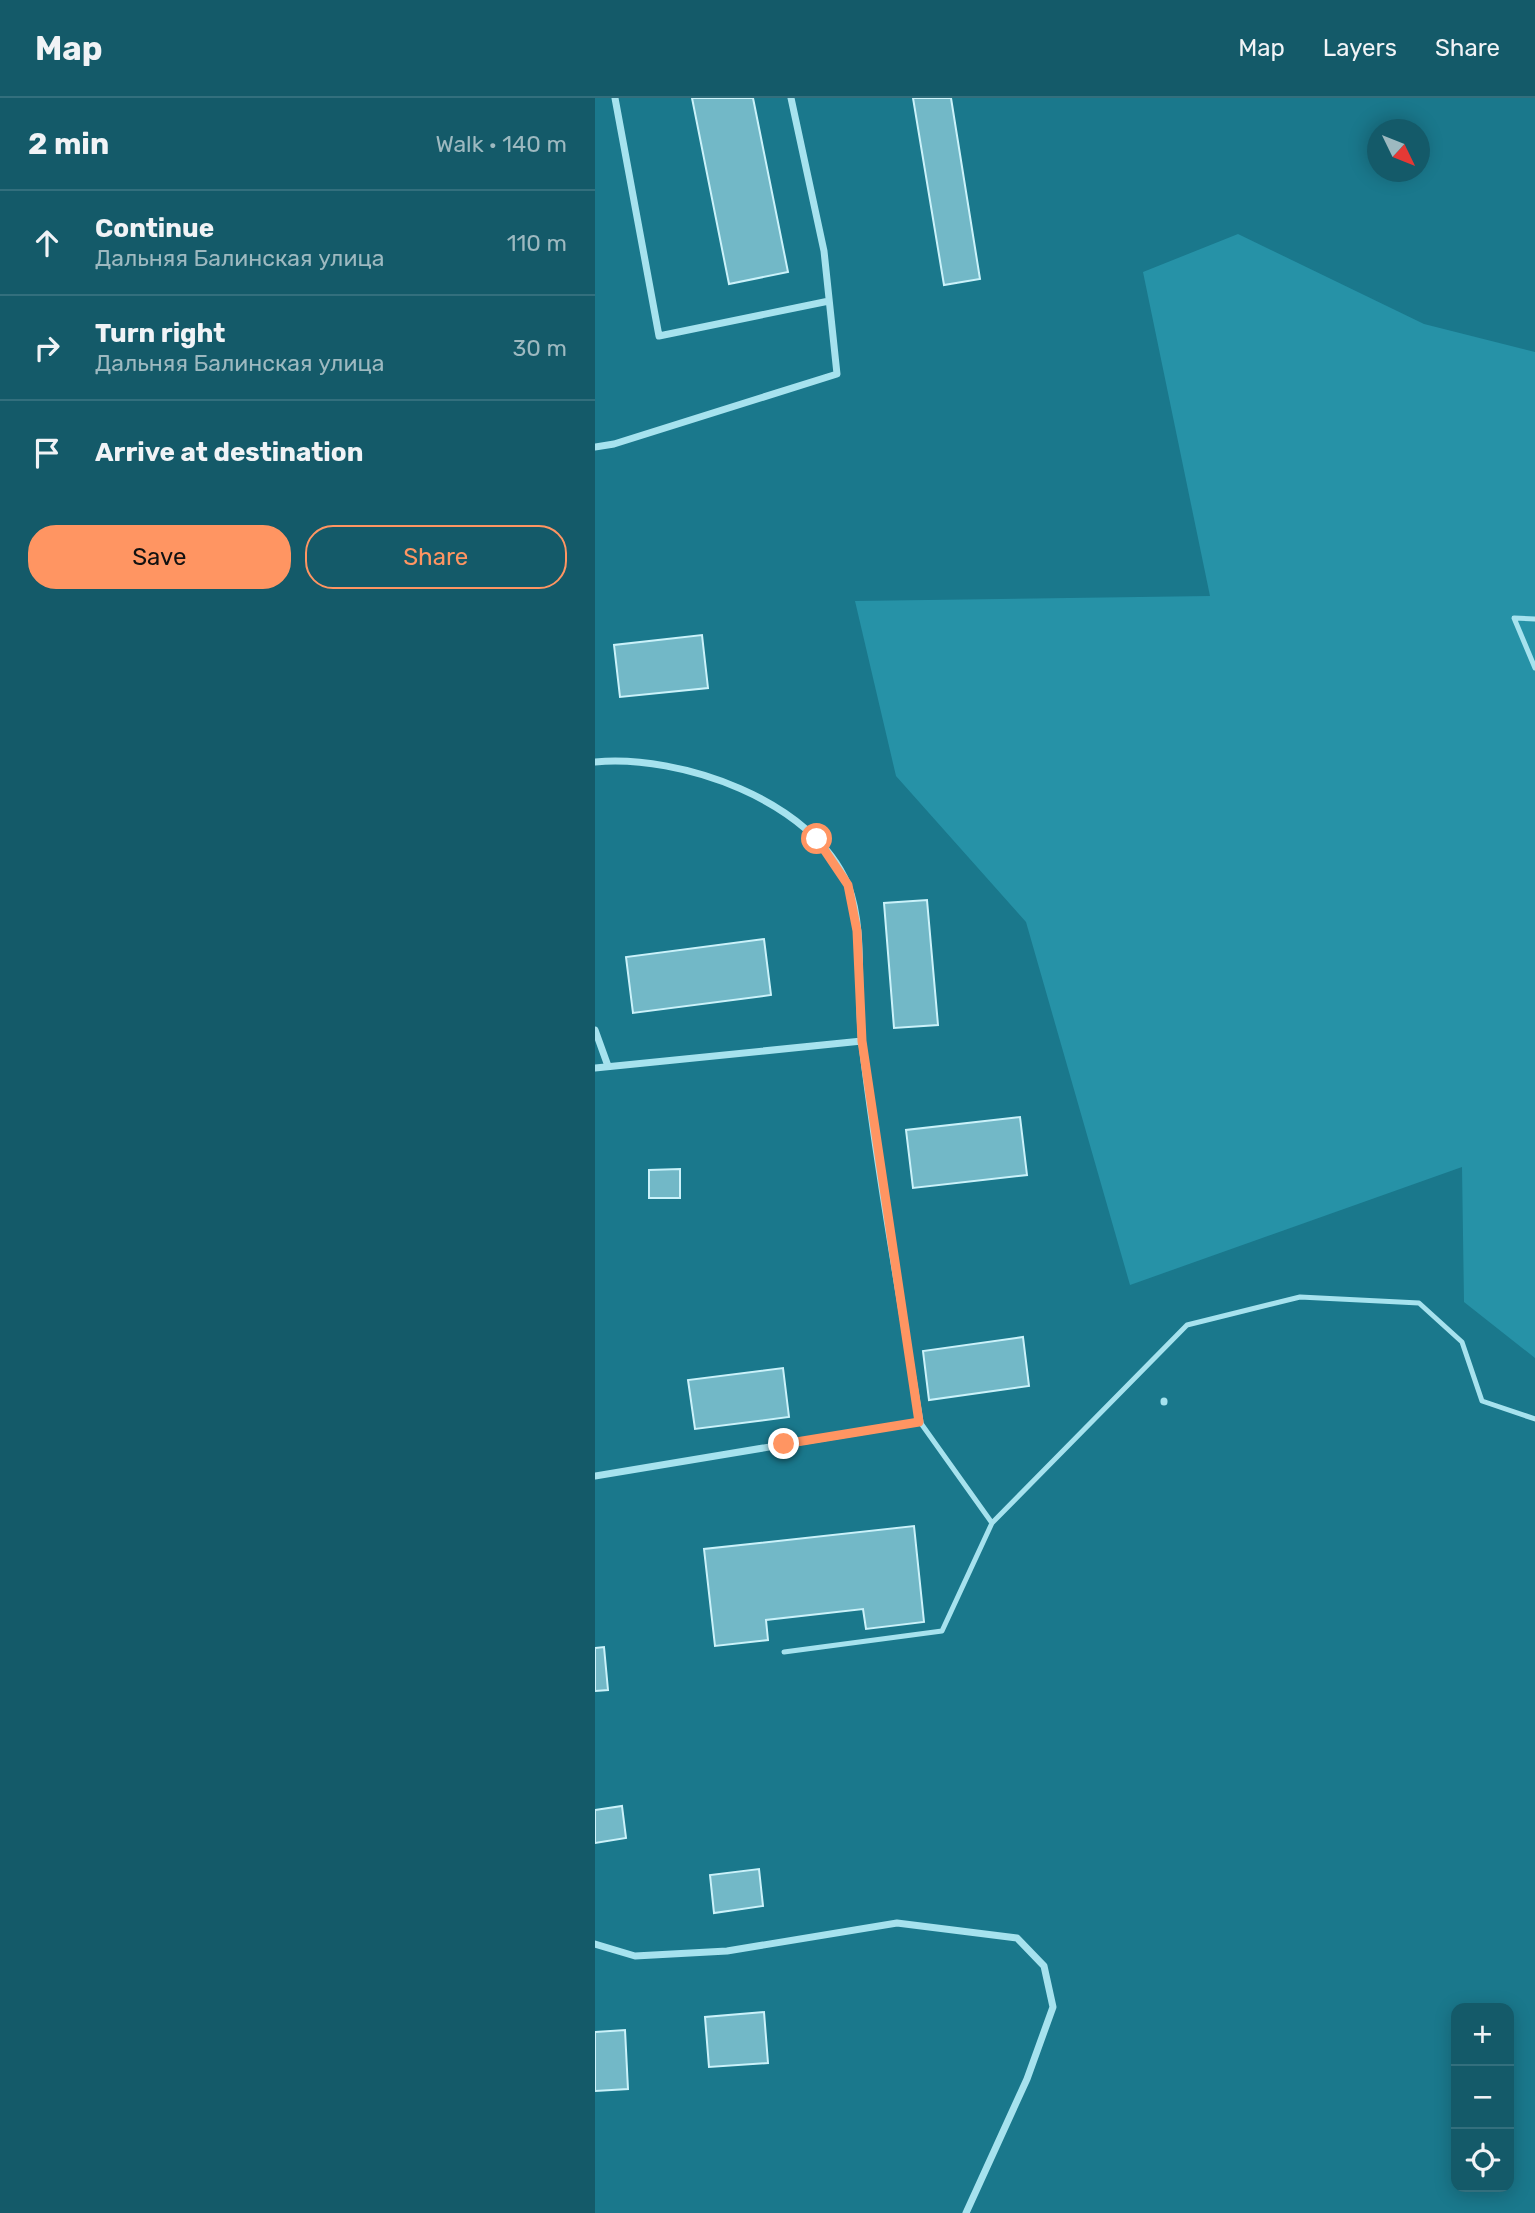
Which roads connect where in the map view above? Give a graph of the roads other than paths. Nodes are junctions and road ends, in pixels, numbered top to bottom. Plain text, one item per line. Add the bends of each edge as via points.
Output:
1 (615, 98) edge
2 (791, 98) edge
3 (829, 302) junction
4 (595, 447) edge
5 (1535, 619) edge
6 (1535, 668) edge
7 (595, 762) edge
8 (595, 1030) edge
9 (862, 1041) junction
10 (608, 1066) junction
11 (595, 1068) edge
12 (1535, 1419) edge
13 (919, 1422) junction
14 (595, 1476) edge
15 (992, 1523) junction
16 (784, 1652) dead end
17 (595, 1944) edge
18 (966, 2213) edge

1 - 3 street via 659,336
2 - 3 street via 824,251
3 - 4 street via 837,374
5 - 6 lane via 1514,618
7 - 9 street via 626,759 717,777 760,798 817,839 848,885 857,931
8 - 10 street
9 - 10 street
9 - 13 street
10 - 11 street
12 - 15 lane via 1482,1401 1462,1342 1419,1303 1300,1297 1187,1325
13 - 14 street
13 - 15 lane
15 - 16 lane via 941,1630
17 - 18 street via 635,1956 727,1951 897,1923 1017,1938 1044,1966 1053,2007 1027,2079

